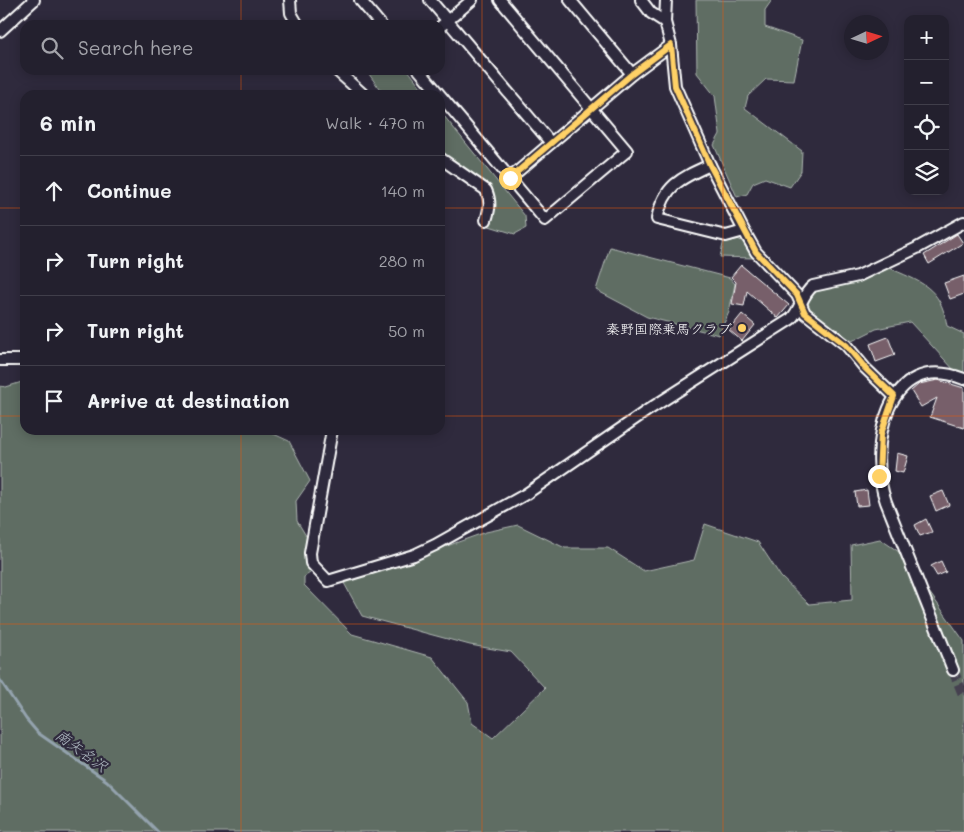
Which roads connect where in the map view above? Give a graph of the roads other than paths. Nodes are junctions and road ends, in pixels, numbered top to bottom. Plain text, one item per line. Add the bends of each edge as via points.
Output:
1 (34, 0) edge
2 (290, 0) edge
3 (360, 0) edge
4 (430, 0) edge
5 (472, 0) edge
6 (500, 0) edge
7 (570, 0) edge
8 (641, 0) edge
9 (666, 0) edge
10 (295, 20) edge
11 (377, 20) edge
12 (442, 20) edge
13 (665, 22) junction
14 (445, 23) edge
15 (445, 25) edge
16 (0, 31) edge
17 (671, 45) junction
18 (632, 74) junction
19 (342, 75) edge
20 (423, 75) edge
21 (358, 90) edge
22 (436, 90) edge
23 (445, 101) edge
24 (592, 109) junction
25 (551, 143) junction
26 (445, 161) edge
27 (710, 165) junction
28 (510, 178) junction
29 (486, 220) dead end
30 (964, 222) edge
31 (744, 231) junction
32 (801, 303) junction
33 (0, 360) edge
34 (20, 360) edge
35 (964, 379) edge
36 (894, 396) junction
37 (331, 435) edge
38 (953, 670) tunnel mouth

1 - 16 street
2 - 10 street
3 - 11 street
4 - 12 street
5 - 14 street
6 - 24 street
7 - 18 street
8 - 13 street
9 - 13 street
13 - 17 street
15 - 25 street
17 - 18 street
17 - 27 street via 675,86
18 - 24 street
19 - 21 street
20 - 22 street
23 - 28 street
24 - 25 street
24 - 28 street via 627,151 612,164 545,220
25 - 28 street
26 - 29 street via 486,190 490,197
27 - 31 street
27 - 31 street via 680,179 660,203 657,218 726,236
30 - 32 street via 858,276 813,286 807,290
31 - 32 street via 756,252
32 - 36 street via 805,313 846,345
32 - 37 street via 797,313 781,326 648,410 526,494 414,555 328,581 310,563 310,553
33 - 34 street
35 - 36 street via 947,375 920,376 904,384
36 - 38 street via 881,434 881,489

